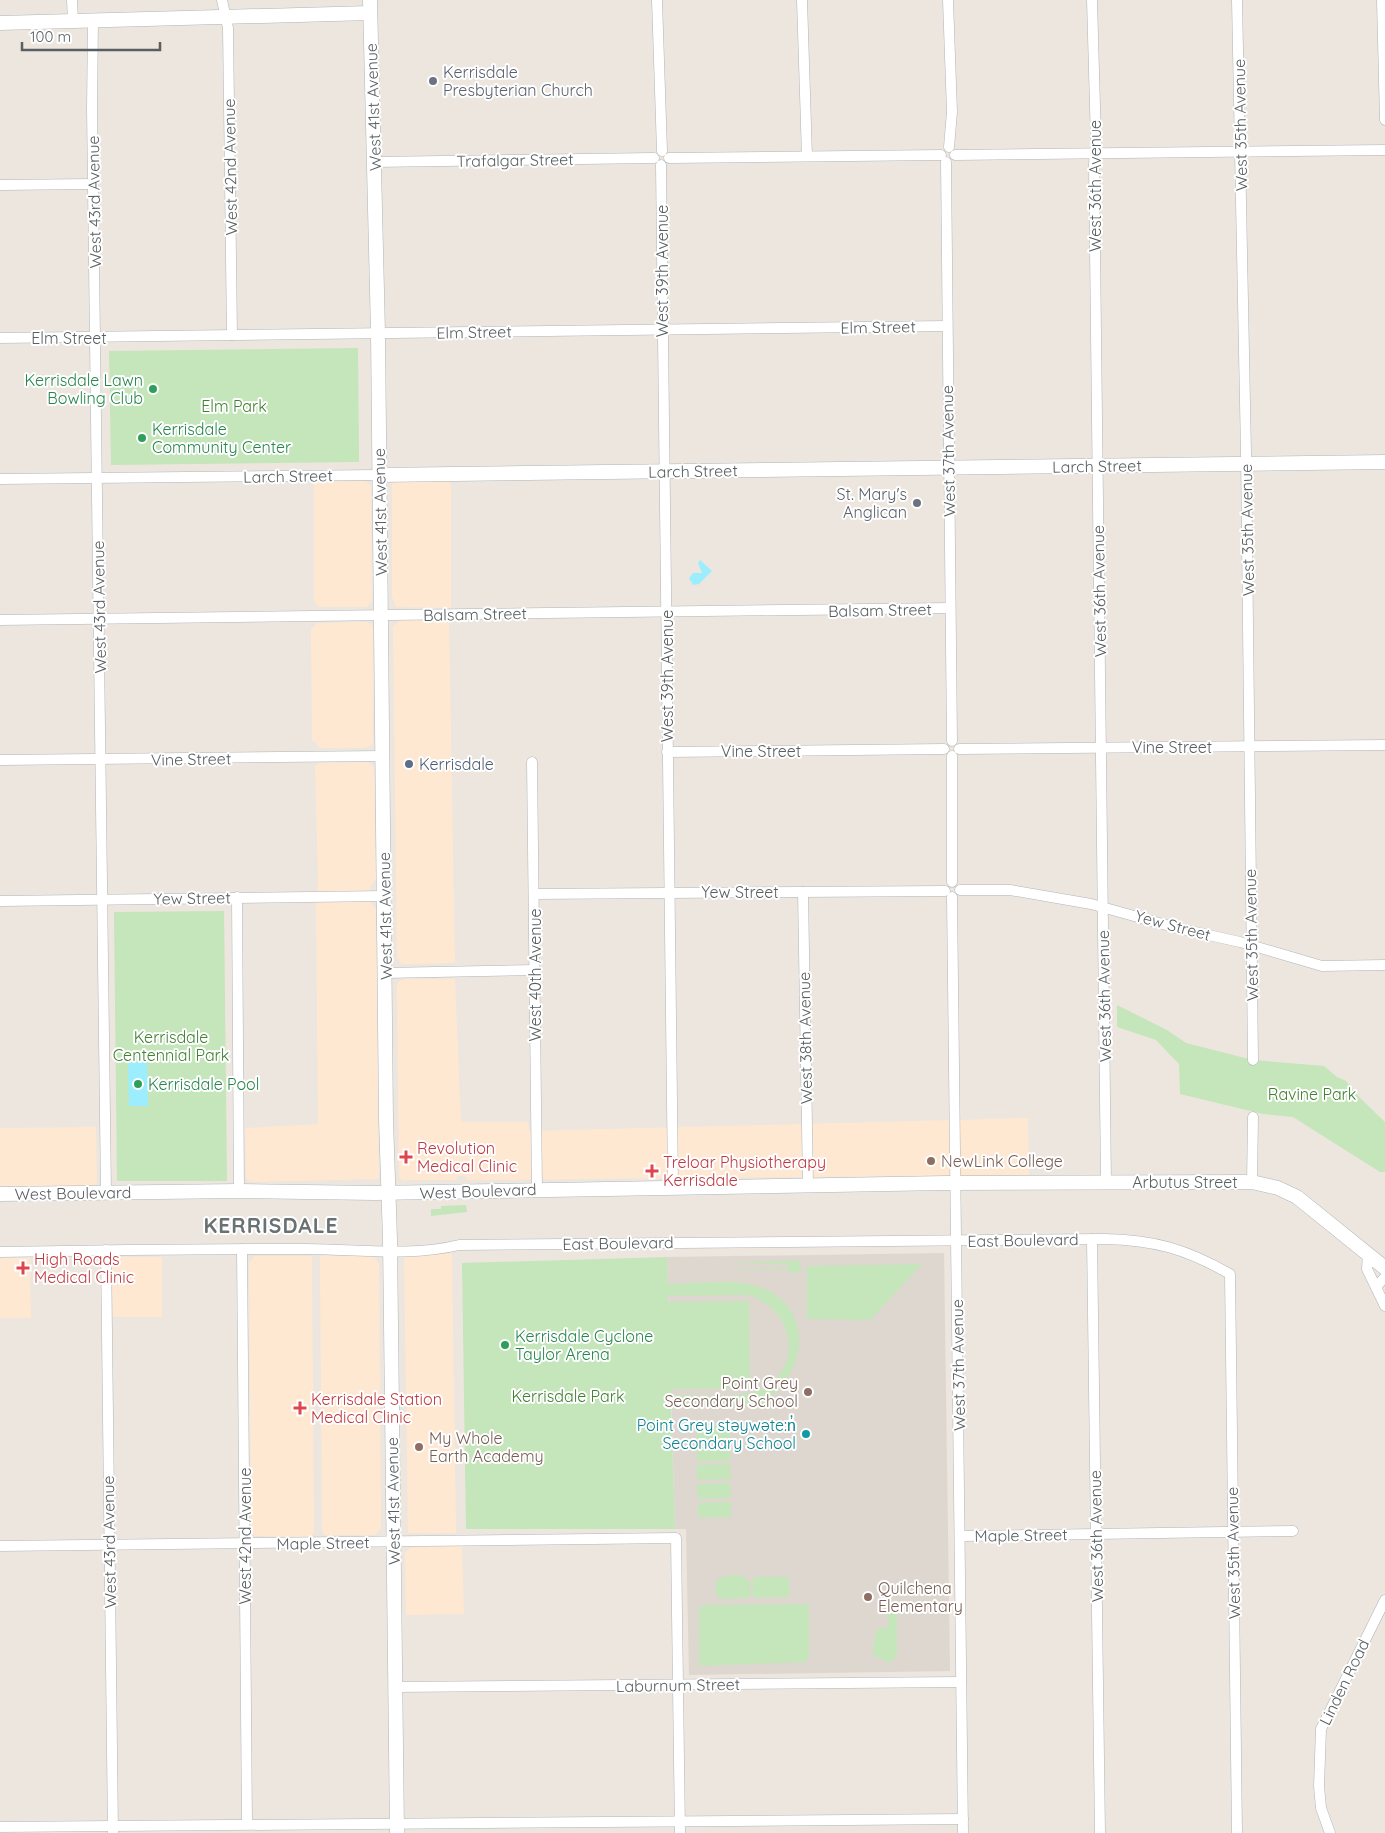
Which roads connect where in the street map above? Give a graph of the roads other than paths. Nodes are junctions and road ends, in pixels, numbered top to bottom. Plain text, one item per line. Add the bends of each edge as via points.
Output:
1 (72, 0) edge
2 (222, 0) edge
3 (657, 0) edge
4 (802, 0) edge
5 (948, 0) edge
6 (1092, 0) edge
7 (1237, 0) edge
8 (1382, 0) edge
9 (370, 6) edge
10 (225, 16) junction
11 (93, 20) junction
12 (73, 21) junction
13 (0, 23) edge
14 (1385, 120) edge
15 (1385, 150) edge
16 (952, 151) junction
17 (1241, 151) junction
18 (1095, 153) junction
19 (807, 156) junction
20 (661, 158) junction
21 (943, 158) junction
22 (375, 162) junction
23 (93, 184) junction
24 (0, 185) edge
25 (947, 326) junction
26 (662, 330) junction
27 (378, 333) junction
28 (232, 335) junction
29 (0, 338) edge
30 (95, 338) junction
31 (1385, 462) edge
32 (1246, 464) junction
33 (1098, 466) junction
34 (949, 468) junction
35 (664, 472) junction
36 (379, 475) junction
37 (0, 479) edge
38 (98, 479) junction
39 (950, 608) junction
40 (666, 612) junction
41 (381, 615) junction
42 (98, 619) junction
43 (0, 620) edge
44 (1385, 745) edge
45 (1249, 746) junction
46 (1100, 748) junction
47 (952, 749) junction
48 (667, 752) junction
49 (382, 756) junction
50 (101, 759) junction
51 (0, 760) edge
52 (532, 762) dead end
53 (952, 890) junction
54 (803, 892) junction
55 (669, 893) junction
56 (535, 894) junction
57 (384, 896) junction
58 (237, 897) junction
59 (102, 899) junction
60 (0, 901) edge
61 (1102, 907) junction
62 (1251, 946) junction
63 (1385, 965) edge
64 (534, 970) junction
65 (385, 973) junction
66 (1253, 1060) dead end
67 (1252, 1117) dead end
68 (1252, 1182) junction
69 (957, 1183) junction
70 (1106, 1183) junction
71 (808, 1185) junction
72 (673, 1186) junction
73 (537, 1189) junction
74 (239, 1191) junction
75 (106, 1193) junction
76 (388, 1193) junction
77 (0, 1194) edge
78 (1092, 1239) junction
79 (956, 1241) junction
80 (242, 1249) junction
81 (106, 1250) junction
82 (390, 1250) junction
83 (0, 1252) edge
84 (1368, 1254) junction
85 (1385, 1268) edge
86 (1230, 1274) joint
87 (1385, 1277) edge
88 (1376, 1287) junction
89 (1385, 1306) edge
90 (1293, 1531) dead end
91 (1233, 1532) junction
92 (1096, 1534) junction
93 (960, 1536) junction
94 (393, 1542) junction
95 (245, 1543) junction
96 (110, 1545) junction
97 (0, 1546) edge
98 (1385, 1600) edge
99 (961, 1682) junction
100 (679, 1684) junction
101 (396, 1687) junction
102 (963, 1819) junction
103 (248, 1824) junction
104 (0, 1827) edge
105 (680, 1828) edge
106 (113, 1829) edge
107 (397, 1829) edge
108 (1328, 1830) edge
109 (963, 1833) edge
110 (1100, 1833) edge
111 (1237, 1833) edge

1 - 12 street
2 - 10 street, West 42nd Avenue
3 - 20 street, West 39th Avenue
4 - 19 street
5 - 16 street
6 - 18 street, West 36th Avenue
7 - 17 street, West 35th Avenue
8 - 14 street
9 - 10 main road
9 - 22 main road, West 41st Avenue
10 - 11 main road
10 - 28 street, West 42nd Avenue via 228,28
11 - 12 main road
11 - 23 street, West 43rd Avenue
12 - 13 main road
15 - 17 street
16 - 18 street
16 - 21 street via 952,160
17 - 18 street
17 - 32 street, West 35th Avenue
18 - 33 street, West 36th Avenue
19 - 20 street, Trafalgar Street
19 - 21 street, Trafalgar Street
20 - 22 street, Trafalgar Street
20 - 26 street, West 39th Avenue
21 - 25 street, West 37th Avenue
22 - 27 main road, West 41st Avenue
23 - 24 street
23 - 30 street, West 43rd Avenue
25 - 26 street, Elm Street
25 - 34 street, West 37th Avenue
26 - 27 street, Elm Street
26 - 35 street, West 39th Avenue
27 - 28 street, Elm Street
27 - 36 main road, West 41st Avenue
28 - 30 street, Elm Street
29 - 30 street, Elm Street
30 - 38 street, West 43rd Avenue
31 - 32 main road, Larch Street
32 - 33 main road, Larch Street
32 - 45 street, West 35th Avenue
33 - 34 main road, Larch Street
33 - 46 street, West 36th Avenue
34 - 35 main road, Larch Street
34 - 39 street, West 37th Avenue
35 - 36 main road, Larch Street
35 - 40 street, West 39th Avenue
36 - 38 street, Larch Street
36 - 41 main road, West 41st Avenue
37 - 38 street, Larch Street
38 - 42 street, West 43rd Avenue
39 - 40 street, Balsam Street
39 - 47 street, West 37th Avenue
40 - 41 street, Balsam Street
40 - 48 street, West 39th Avenue
41 - 42 street, Balsam Street
41 - 49 main road, West 41st Avenue
42 - 43 street, Balsam Street
42 - 50 street, West 43rd Avenue
44 - 45 street, Vine Street
45 - 46 street, Vine Street
45 - 62 street, West 35th Avenue
46 - 47 street, Vine Street
46 - 61 street, West 36th Avenue
47 - 48 street, Vine Street
47 - 53 street, West 37th Avenue
48 - 55 street, West 39th Avenue
49 - 50 street, Vine Street
49 - 57 main road, West 41st Avenue
50 - 51 street, Vine Street
50 - 59 street, West 43rd Avenue
52 - 56 street, West 40th Avenue
53 - 54 street, Yew Street
53 - 61 street, Yew Street via 1010,890
53 - 69 street, West 37th Avenue
54 - 55 street, Yew Street
54 - 71 street, West 38th Avenue
55 - 56 street, Yew Street
55 - 72 street, West 39th Avenue
56 - 64 street, West 40th Avenue
57 - 58 street, Yew Street
57 - 65 main road, West 41st Avenue
58 - 59 street, Yew Street
58 - 74 street
59 - 60 street, Yew Street
59 - 75 street, West 43rd Avenue
61 - 62 street, Yew Street
61 - 70 street, West 36th Avenue
62 - 63 street, Yew Street via 1322,966
62 - 66 street, West 35th Avenue
64 - 65 street
64 - 73 street, West 40th Avenue
65 - 76 main road, West 41st Avenue
67 - 68 street
68 - 70 main road, Arbutus Street
68 - 84 main road, Arbutus Street via 1278,1188 1297,1197
69 - 70 main road, Arbutus Street
69 - 71 main road, West Boulevard
69 - 79 street, West 37th Avenue
71 - 72 main road, West Boulevard
72 - 73 main road, West Boulevard
73 - 76 main road, West Boulevard
74 - 75 main road, West Boulevard
74 - 76 main road, West Boulevard
75 - 77 main road, West Boulevard
76 - 82 main road, West 41st Avenue
78 - 79 street, East Boulevard
78 - 86 street, East Boulevard via 1162,1244 1202,1258
78 - 92 street, West 36th Avenue
79 - 82 street, East Boulevard via 459,1245 444,1249
79 - 93 street, West 37th Avenue
80 - 81 street, East Boulevard
80 - 82 street, East Boulevard
80 - 95 street, West 42nd Avenue
81 - 83 street, East Boulevard
81 - 96 street, West 43rd Avenue
82 - 94 main road, West 41st Avenue
84 - 85 main road, Arbutus Street
84 - 88 street via 1367,1269
86 - 91 street, West 35th Avenue
87 - 88 street
88 - 89 street
90 - 91 street, Maple Street
91 - 92 street, Maple Street
91 - 111 street, West 35th Avenue
92 - 93 street, Maple Street
92 - 110 street, West 36th Avenue
93 - 99 street, West 37th Avenue
94 - 95 street, Maple Street
94 - 100 street, Maple Street via 676,1538
94 - 101 main road, West 41st Avenue
95 - 96 street, Maple Street
95 - 103 street, West 42nd Avenue
96 - 97 street, Maple Street
96 - 106 street, West 43rd Avenue
98 - 108 street, Linden Road via 1321,1729 1319,1786
99 - 100 street, Laburnum Street
99 - 102 street, West 37th Avenue
100 - 101 street, Laburnum Street
100 - 105 street
101 - 107 main road, West 41st Avenue
102 - 105 street
102 - 109 street, West 37th Avenue
103 - 106 street
103 - 107 street
104 - 106 street
105 - 107 street

